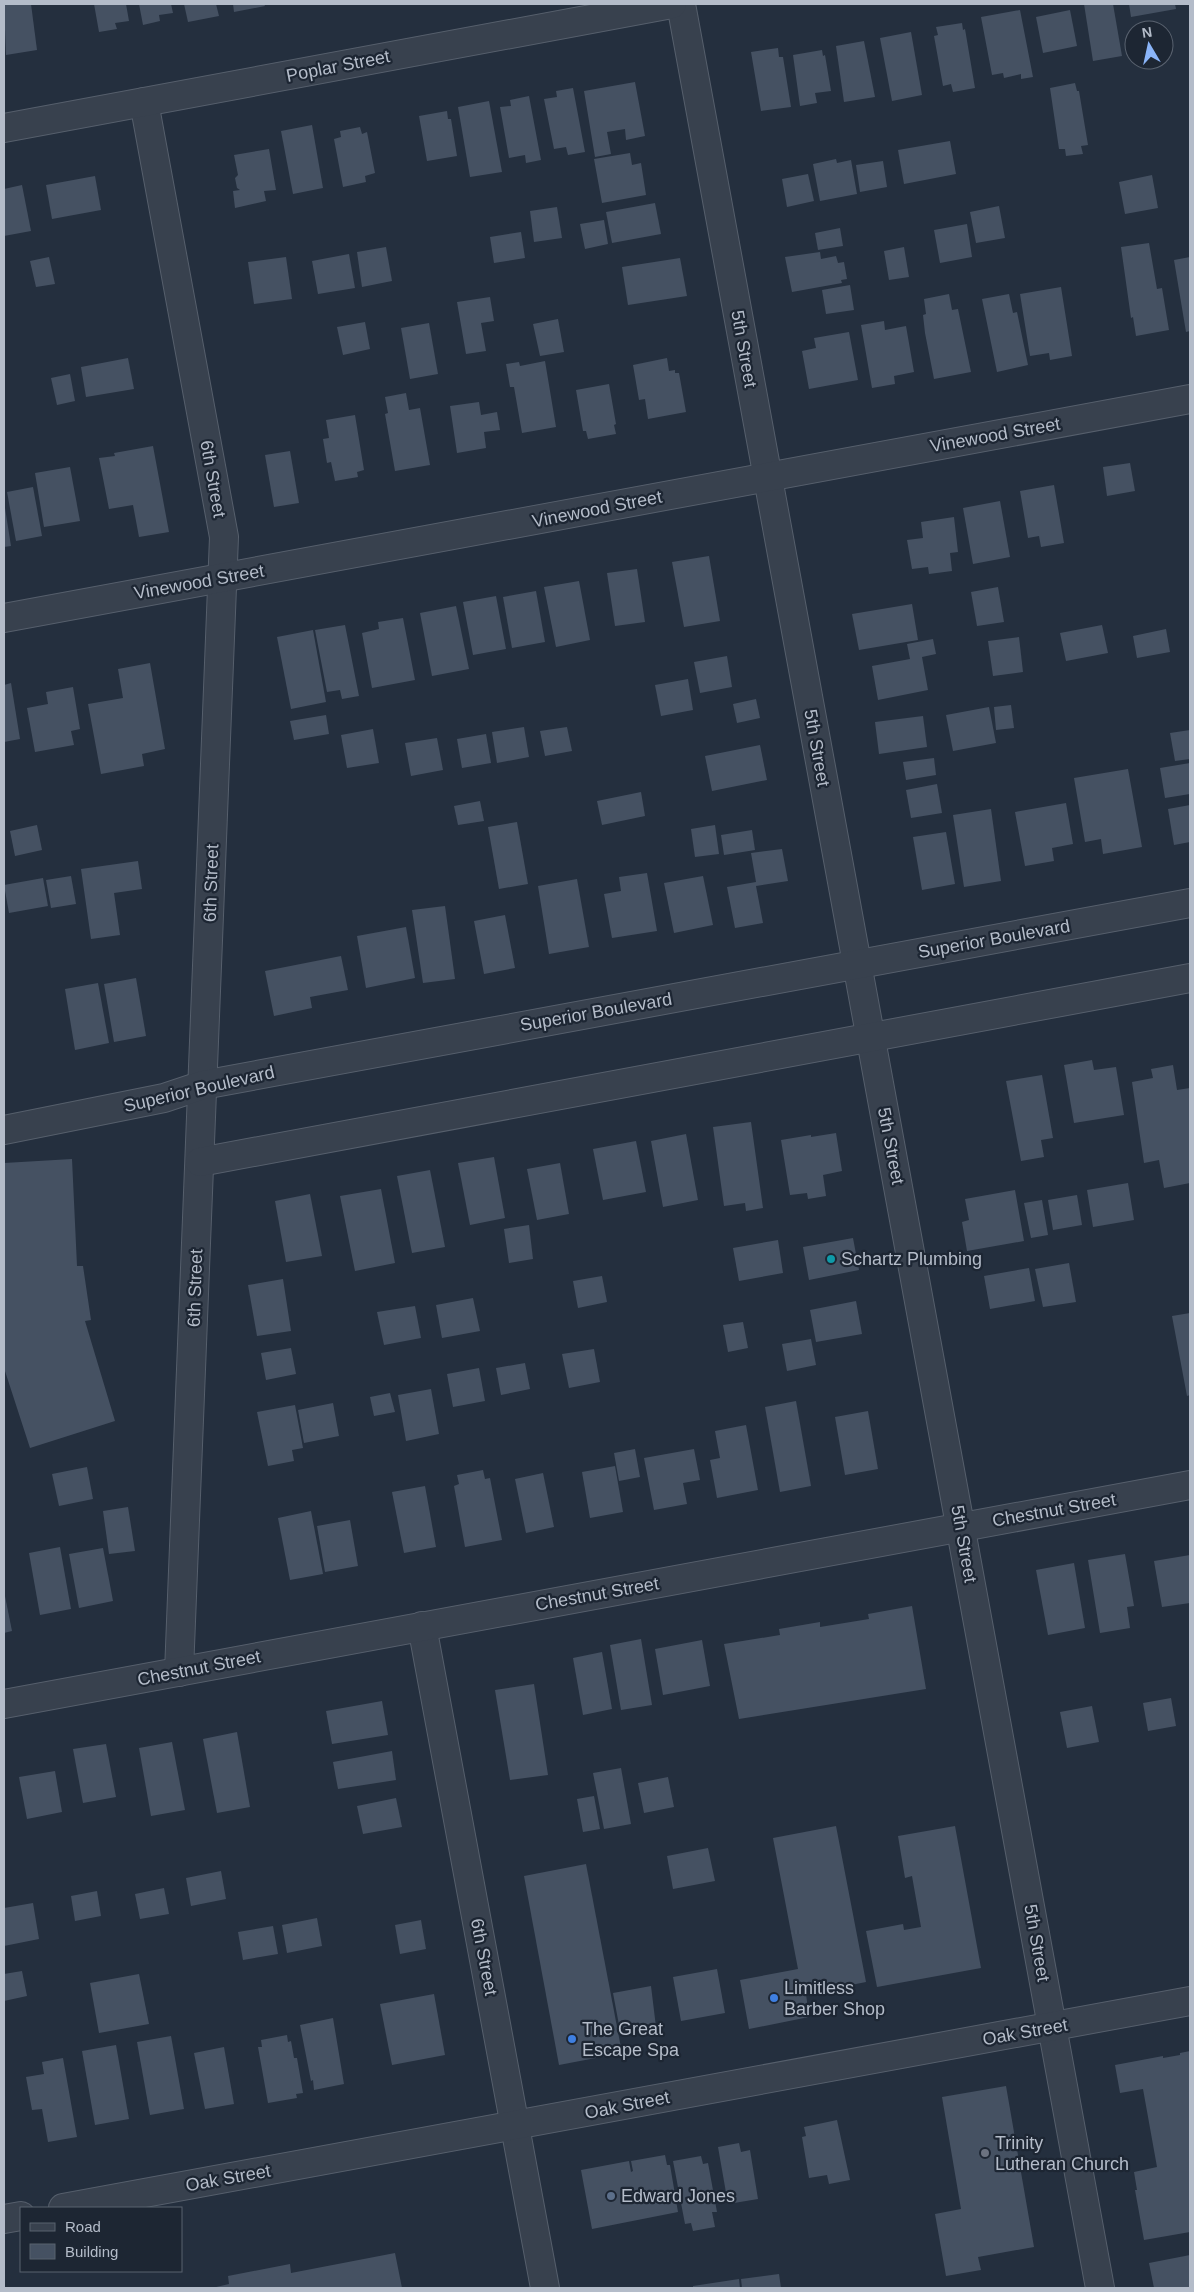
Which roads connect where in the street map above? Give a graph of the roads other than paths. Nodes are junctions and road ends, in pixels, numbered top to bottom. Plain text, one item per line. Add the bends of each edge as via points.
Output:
1 (672, 4) edge
2 (681, 4) edge
3 (144, 102) junction
4 (4, 128) edge
5 (1190, 399) edge
6 (768, 477) junction
7 (222, 578) junction
8 (4, 618) edge
9 (1190, 903) edge
10 (857, 964) junction
11 (1190, 978) edge
12 (870, 1039) junction
13 (203, 1085) junction
14 (4, 1130) edge
15 (200, 1162) junction
16 (1190, 1485) edge
17 (960, 1527) junction
18 (422, 1626) junction
19 (179, 1672) junction
20 (4, 1704) edge
21 (1190, 2001) edge
22 (1052, 2027) junction
23 (515, 2126) junction
24 (69, 2207) edge
25 (20, 2216) edge
26 (4, 2219) edge
27 (545, 2288) edge
28 (1100, 2288) edge

1 - 3 street, Poplar Street
2 - 6 street, 5th Street
3 - 4 street, Poplar Street
3 - 7 street, 6th Street via 224,537
5 - 6 street, Vinewood Street
6 - 7 street, Vinewood Street
6 - 10 street, 5th Street
7 - 8 street, Vinewood Street
7 - 13 street, 6th Street
9 - 10 street, Superior Boulevard
10 - 12 street, 5th Street
10 - 13 street, Superior Boulevard
11 - 12 street
12 - 15 street
12 - 17 street, 5th Street
13 - 14 street, Superior Boulevard via 164,1098
13 - 15 street, 6th Street
15 - 19 street, 6th Street
16 - 17 street, Chestnut Street
17 - 18 street, Chestnut Street
17 - 22 street, 5th Street
18 - 19 street, Chestnut Street
18 - 23 street, 6th Street
19 - 20 street, Chestnut Street
21 - 22 street, Oak Street
22 - 23 street, Oak Street
22 - 28 street, 5th Street
23 - 24 street, Oak Street
23 - 27 street, 6th Street
25 - 26 street

